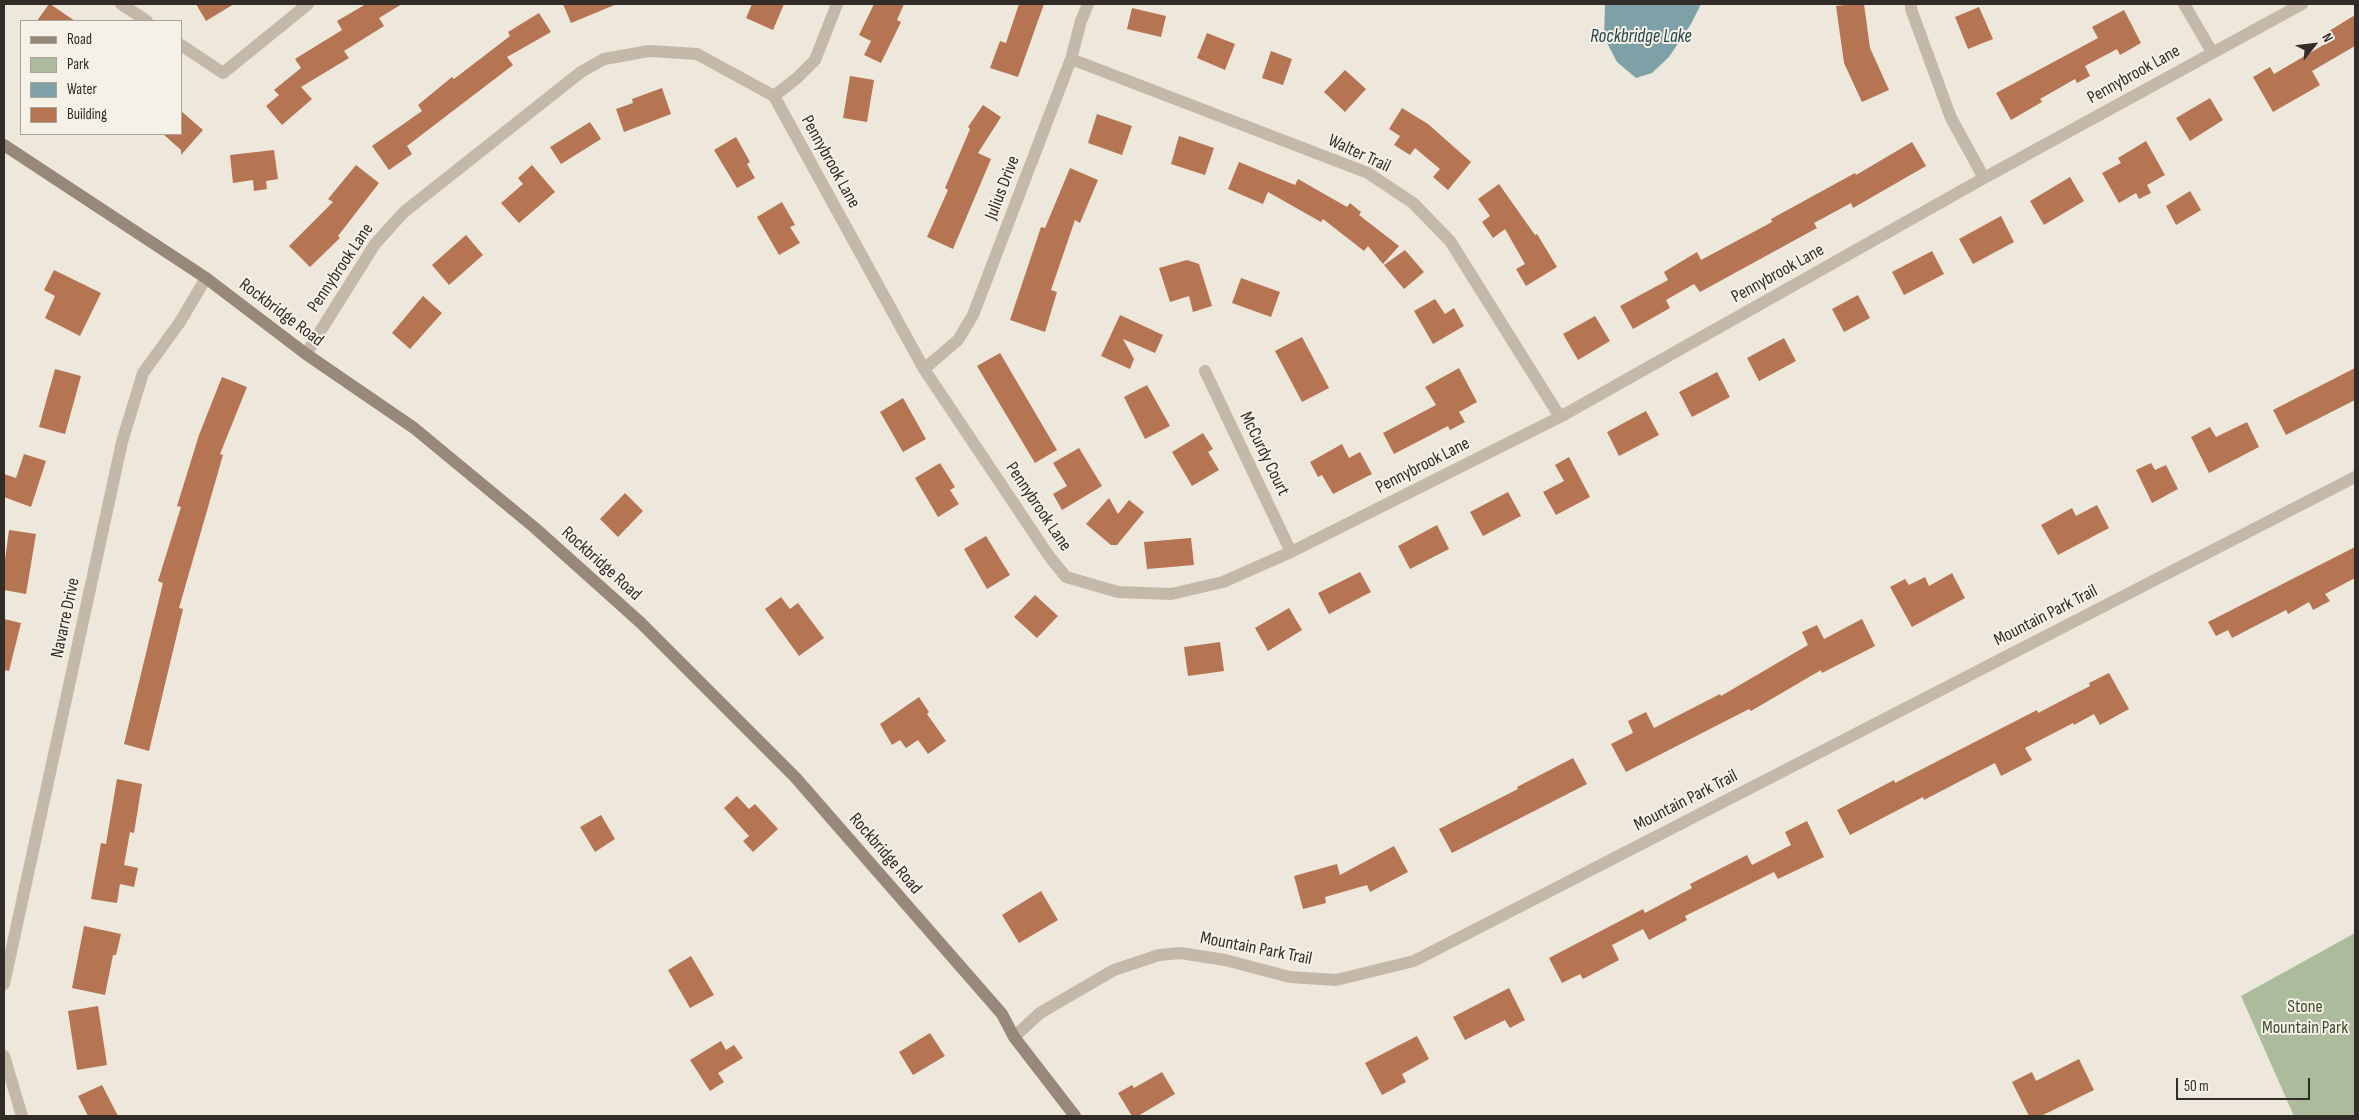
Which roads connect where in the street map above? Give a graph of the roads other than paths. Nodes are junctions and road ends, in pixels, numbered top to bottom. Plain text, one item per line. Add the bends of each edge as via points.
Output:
1 (121, 4) edge
2 (308, 4) edge
3 (837, 4) edge
4 (1088, 4) edge
5 (1911, 4) edge
6 (2184, 4) edge
7 (2302, 4) edge
8 (145, 20) edge
9 (182, 45) edge
10 (2212, 52) junction
11 (1071, 59) junction
12 (774, 96) junction
13 (4, 145) edge
14 (1984, 178) junction
15 (206, 278) junction
16 (306, 354) junction
17 (924, 369) junction
18 (1205, 371) dead end
19 (1560, 417) junction
20 (2355, 477) edge
21 (1291, 552) junction
22 (4, 984) edge
23 (1014, 1037) junction
24 (4, 1056) edge
25 (22, 1116) edge
26 (1075, 1116) edge

1 - 8 street
2 - 9 street via 223,73
3 - 12 street via 815,60
4 - 11 street, Julius Drive
5 - 14 street via 1951,118
6 - 10 street
7 - 10 street, Pennybrook Lane
10 - 14 street, Pennybrook Lane
11 - 17 street, Julius Drive via 972,315 958,340
11 - 19 street, Walter Trail via 1368,173 1413,203 1450,241
12 - 16 street, Pennybrook Lane via 697,54 649,51 604,59 581,72 404,212 375,244
12 - 17 street, Pennybrook Lane
13 - 15 main road, Rockbridge Road
14 - 19 street, Pennybrook Lane
15 - 16 main road, Rockbridge Road
15 - 22 street, Navarre Drive via 180,322 143,373 122,442
16 - 23 main road, Rockbridge Road via 414,428 536,528 641,623 795,777 1002,1014
17 - 21 street, Pennybrook Lane via 1066,577 1118,592 1171,594 1223,582
18 - 21 street, McCurdy Court
19 - 21 street, Pennybrook Lane
20 - 23 street, Mountain Park Trail via 1414,961 1336,980 1290,976 1180,953 1159,955 1114,970 1040,1013
23 - 26 main road, Rockbridge Road
24 - 25 street

